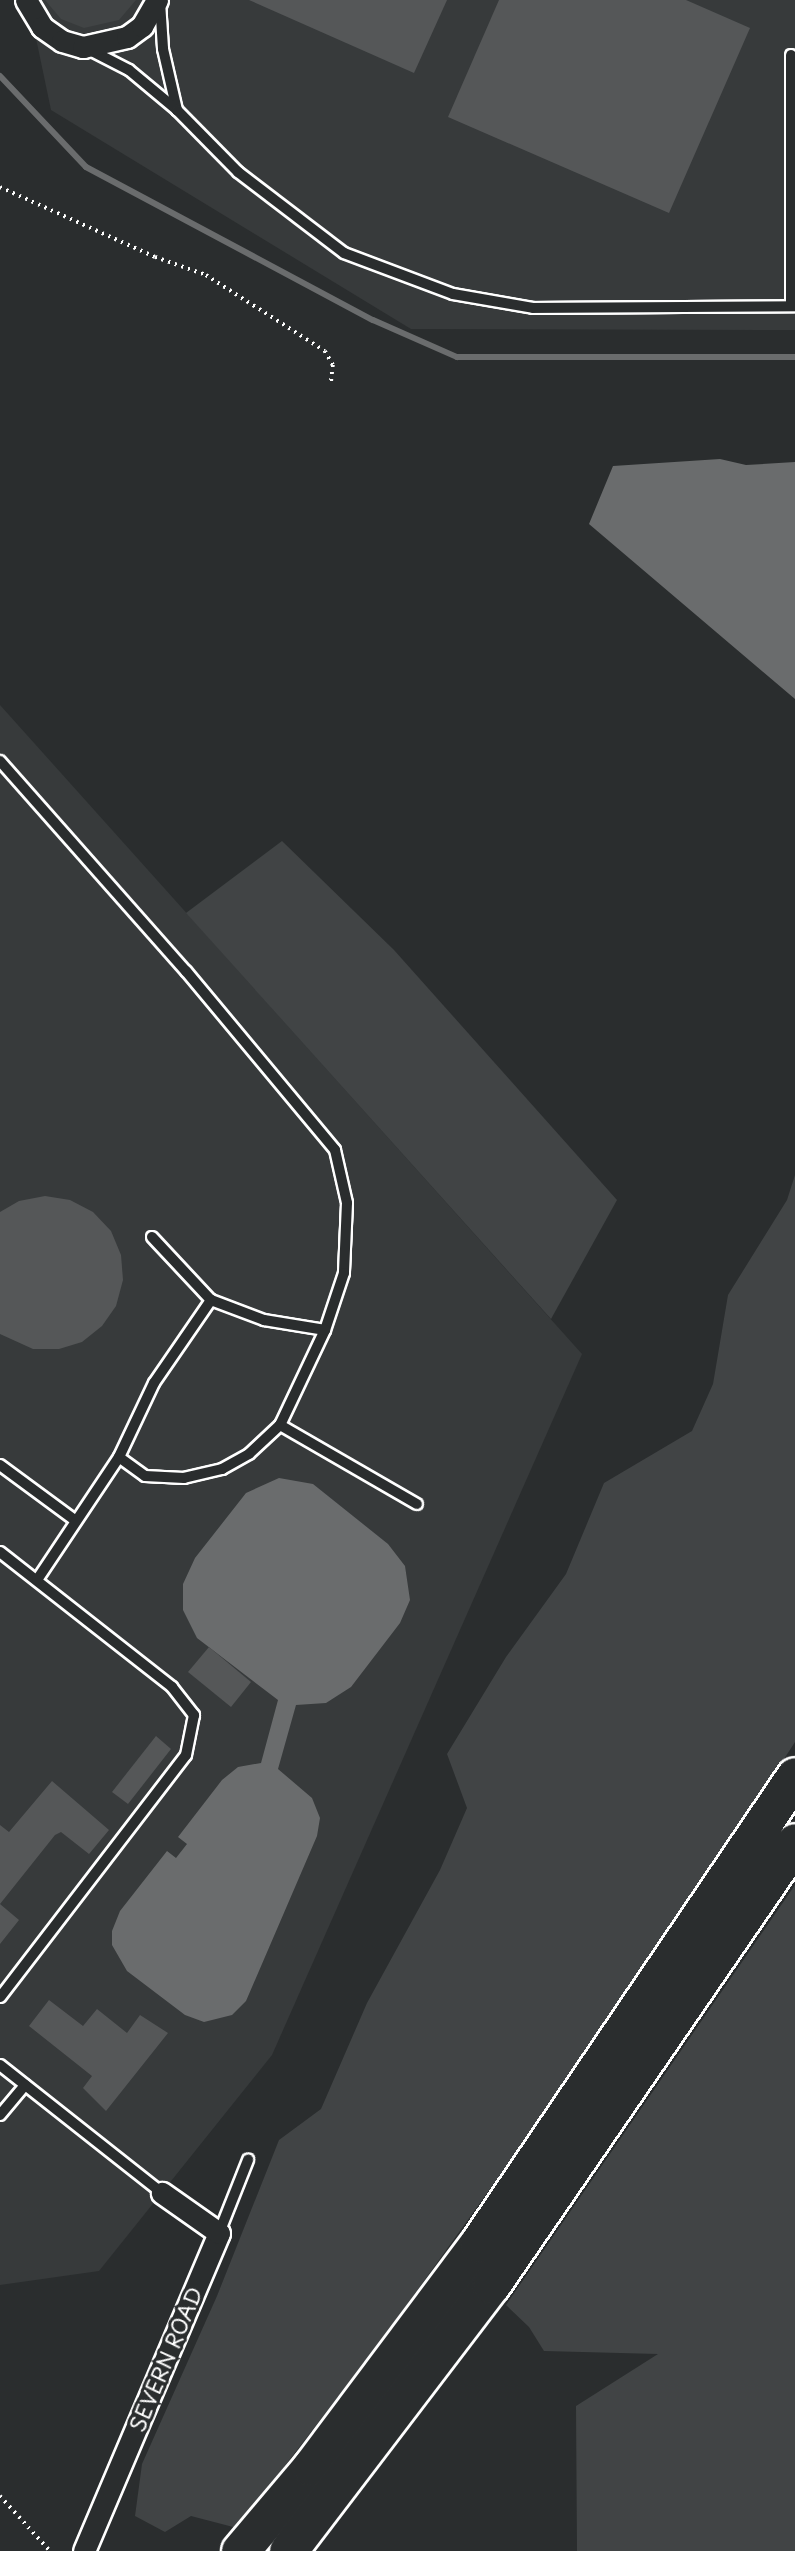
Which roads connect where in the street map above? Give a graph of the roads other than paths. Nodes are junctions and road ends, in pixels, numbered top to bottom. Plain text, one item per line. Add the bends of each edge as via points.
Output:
1 (26, 0) edge
2 (158, 0) edge
3 (83, 47) junction
4 (791, 55) dead end
5 (177, 110) junction
6 (793, 306) edge
7 (0, 761) edge
8 (152, 1237) dead end
9 (211, 1300) junction
10 (325, 1330) junction
11 (280, 1426) junction
12 (119, 1457) junction
13 (0, 1465) edge
14 (417, 1504) dead end
15 (76, 1521) junction
16 (0, 1552) edge
17 (37, 1580) junction
18 (795, 1776) edge
19 (795, 1842) edge
20 (0, 1997) edge
21 (0, 2066) edge
22 (24, 2085) junction
23 (0, 2115) edge
24 (248, 2160) dead end
25 (162, 2193) joint
26 (219, 2233) junction
27 (84, 2551) edge
28 (240, 2551) edge
29 (288, 2551) edge

1 - 3 street via 42,27 62,41
2 - 3 street via 142,26 127,37 109,45
2 - 5 lane
3 - 5 lane via 129,70
4 - 6 lane
5 - 6 lane via 238,172 344,253 453,294 533,308
7 - 10 lane via 186,971 335,1150 347,1203 344,1273
8 - 9 lane
9 - 10 lane via 264,1320
9 - 12 lane via 154,1383
10 - 11 lane
11 - 12 lane via 249,1454 222,1469 184,1478 145,1476
11 - 14 lane
12 - 15 lane
13 - 15 lane
15 - 17 lane
16 - 17 lane
17 - 20 lane via 172,1687 194,1715 186,1755
18 - 28 highway via 478,2244 311,2467
19 - 29 highway via 491,2285
21 - 22 lane
22 - 23 lane
22 - 25 lane
24 - 26 lane
25 - 26 street
26 - 27 street, SEVERN ROAD

